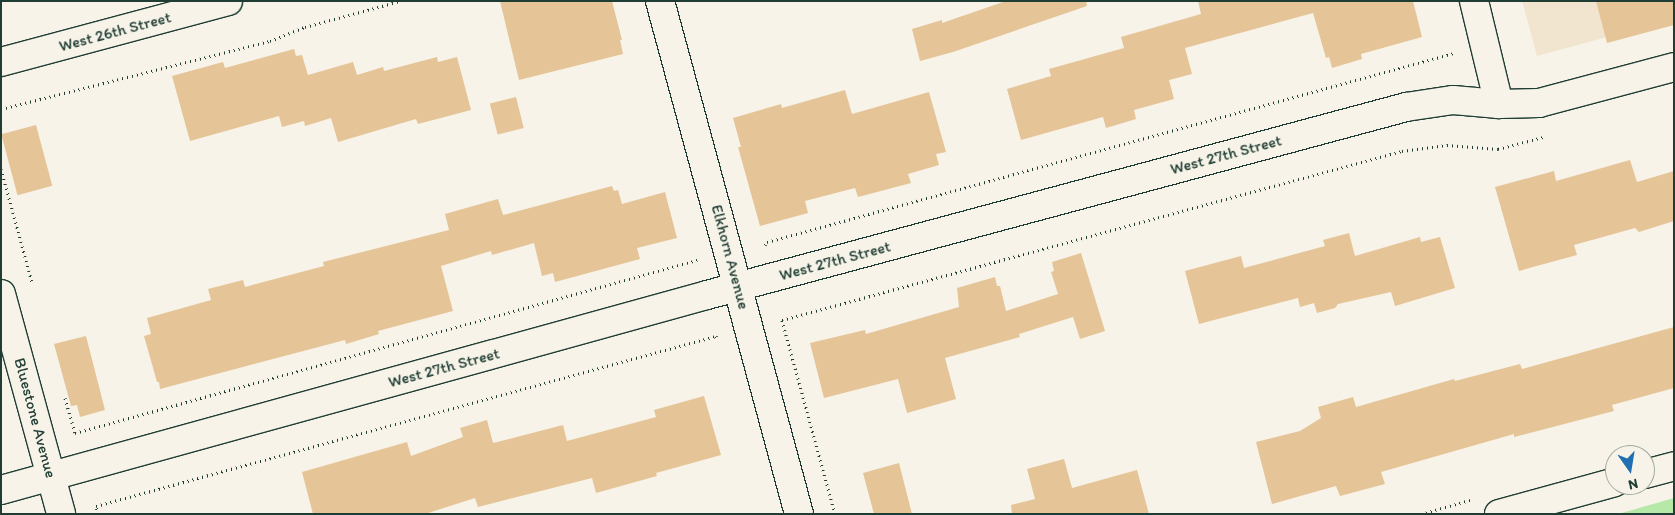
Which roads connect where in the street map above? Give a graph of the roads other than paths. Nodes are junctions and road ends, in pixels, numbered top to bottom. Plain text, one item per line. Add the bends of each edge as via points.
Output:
1 (228, 1) edge
2 (660, 1) edge
3 (1474, 1) edge
4 (1, 62) edge
5 (1674, 66) edge
6 (1499, 104) junction
7 (738, 286) junction
8 (1, 294) edge
9 (1674, 466) edge
10 (1655, 471) edge
11 (51, 476) junction
12 (1605, 485) edge
13 (1, 490) edge
14 (61, 514) edge
15 (799, 514) edge
16 (1499, 514) edge

1 - 4 street, West 26th Street
2 - 7 street, Elkhorn Avenue
3 - 6 street
5 - 6 street, West 27th Street via 1539,103
6 - 7 street, West 27th Street via 1454,100 1406,107
7 - 11 street, West 27th Street
7 - 15 street, Elkhorn Avenue
8 - 11 street, Bluestone Avenue
9 - 10 street
11 - 13 street, West 27th Street
11 - 14 street, Bluestone Avenue
12 - 16 street

